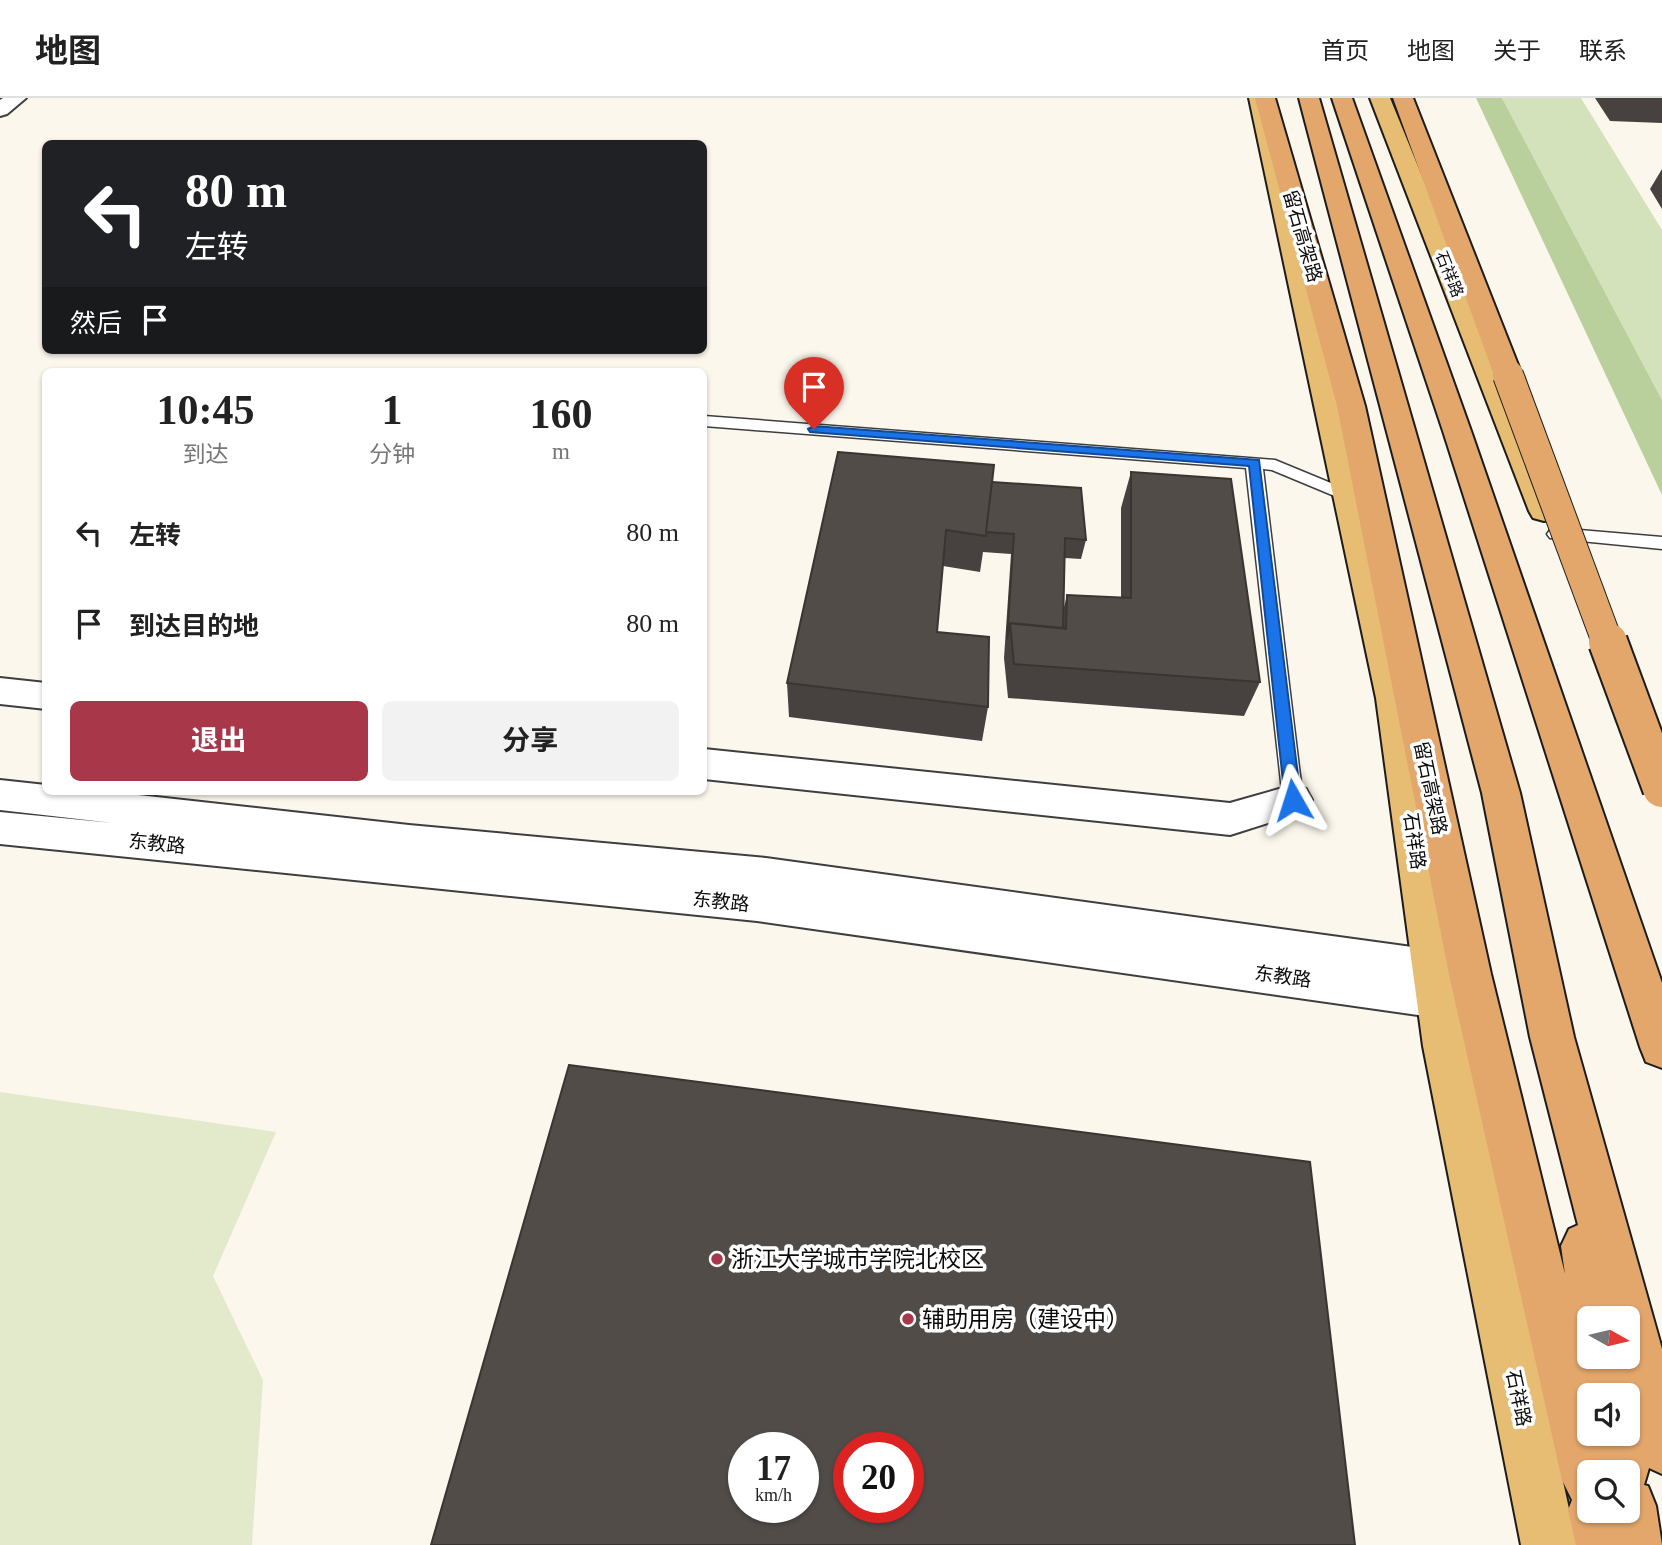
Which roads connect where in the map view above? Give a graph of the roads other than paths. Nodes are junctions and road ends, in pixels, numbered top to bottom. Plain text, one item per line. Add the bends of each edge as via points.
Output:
1 (16, 98) edge
2 (1259, 98) edge
3 (1265, 98) edge
4 (1309, 98) edge
5 (1342, 98) edge
6 (1380, 98) edge
7 (1403, 98) edge
8 (0, 110) edge
9 (707, 421) edge
10 (1254, 463) junction
11 (1349, 497) junction
12 (1553, 534) junction
13 (1662, 543) edge
14 (0, 691) edge
15 (42, 696) edge
16 (707, 764) edge
17 (1662, 788) edge
18 (0, 795) edge
19 (1293, 800) joint
20 (1662, 800) edge
21 (0, 828) edge
22 (1603, 868) junction
23 (1436, 984) junction
24 (1662, 984) edge
25 (1552, 1037) junction
26 (1662, 1047) edge
27 (1595, 1306) edge
28 (1625, 1306) edge
29 (1640, 1364) edge
30 (1662, 1447) edge
31 (1584, 1460) edge
32 (1599, 1523) edge
33 (1631, 1523) edge
34 (1549, 1545) edge
35 (1604, 1545) edge
36 (1634, 1545) edge

1 - 8 street
2 - 11 main road, 石祥路
3 - 31 highway, 留石高架路 via 1351,406 1470,974
4 - 25 highway via 1501,793
5 - 22 highway
6 - 12 main road, 石祥路
7 - 17 highway, bridge
9 - 10 lane
10 - 11 lane via 1275,464
10 - 19 lane
11 - 23 main road, 石祥路 via 1394,698
12 - 13 lane
12 - 20 main road, 石祥路 via 1626,734
14 - 15 street
16 - 19 street via 1230,819
18 - 23 street, 东教路 via 766,875
21 - 23 street, 东教路 via 757,904
22 - 24 highway
22 - 26 highway
23 - 34 main road, 石祥路
25 - 27 highway
25 - 28 highway
29 - 30 highway
32 - 35 highway
33 - 36 highway

